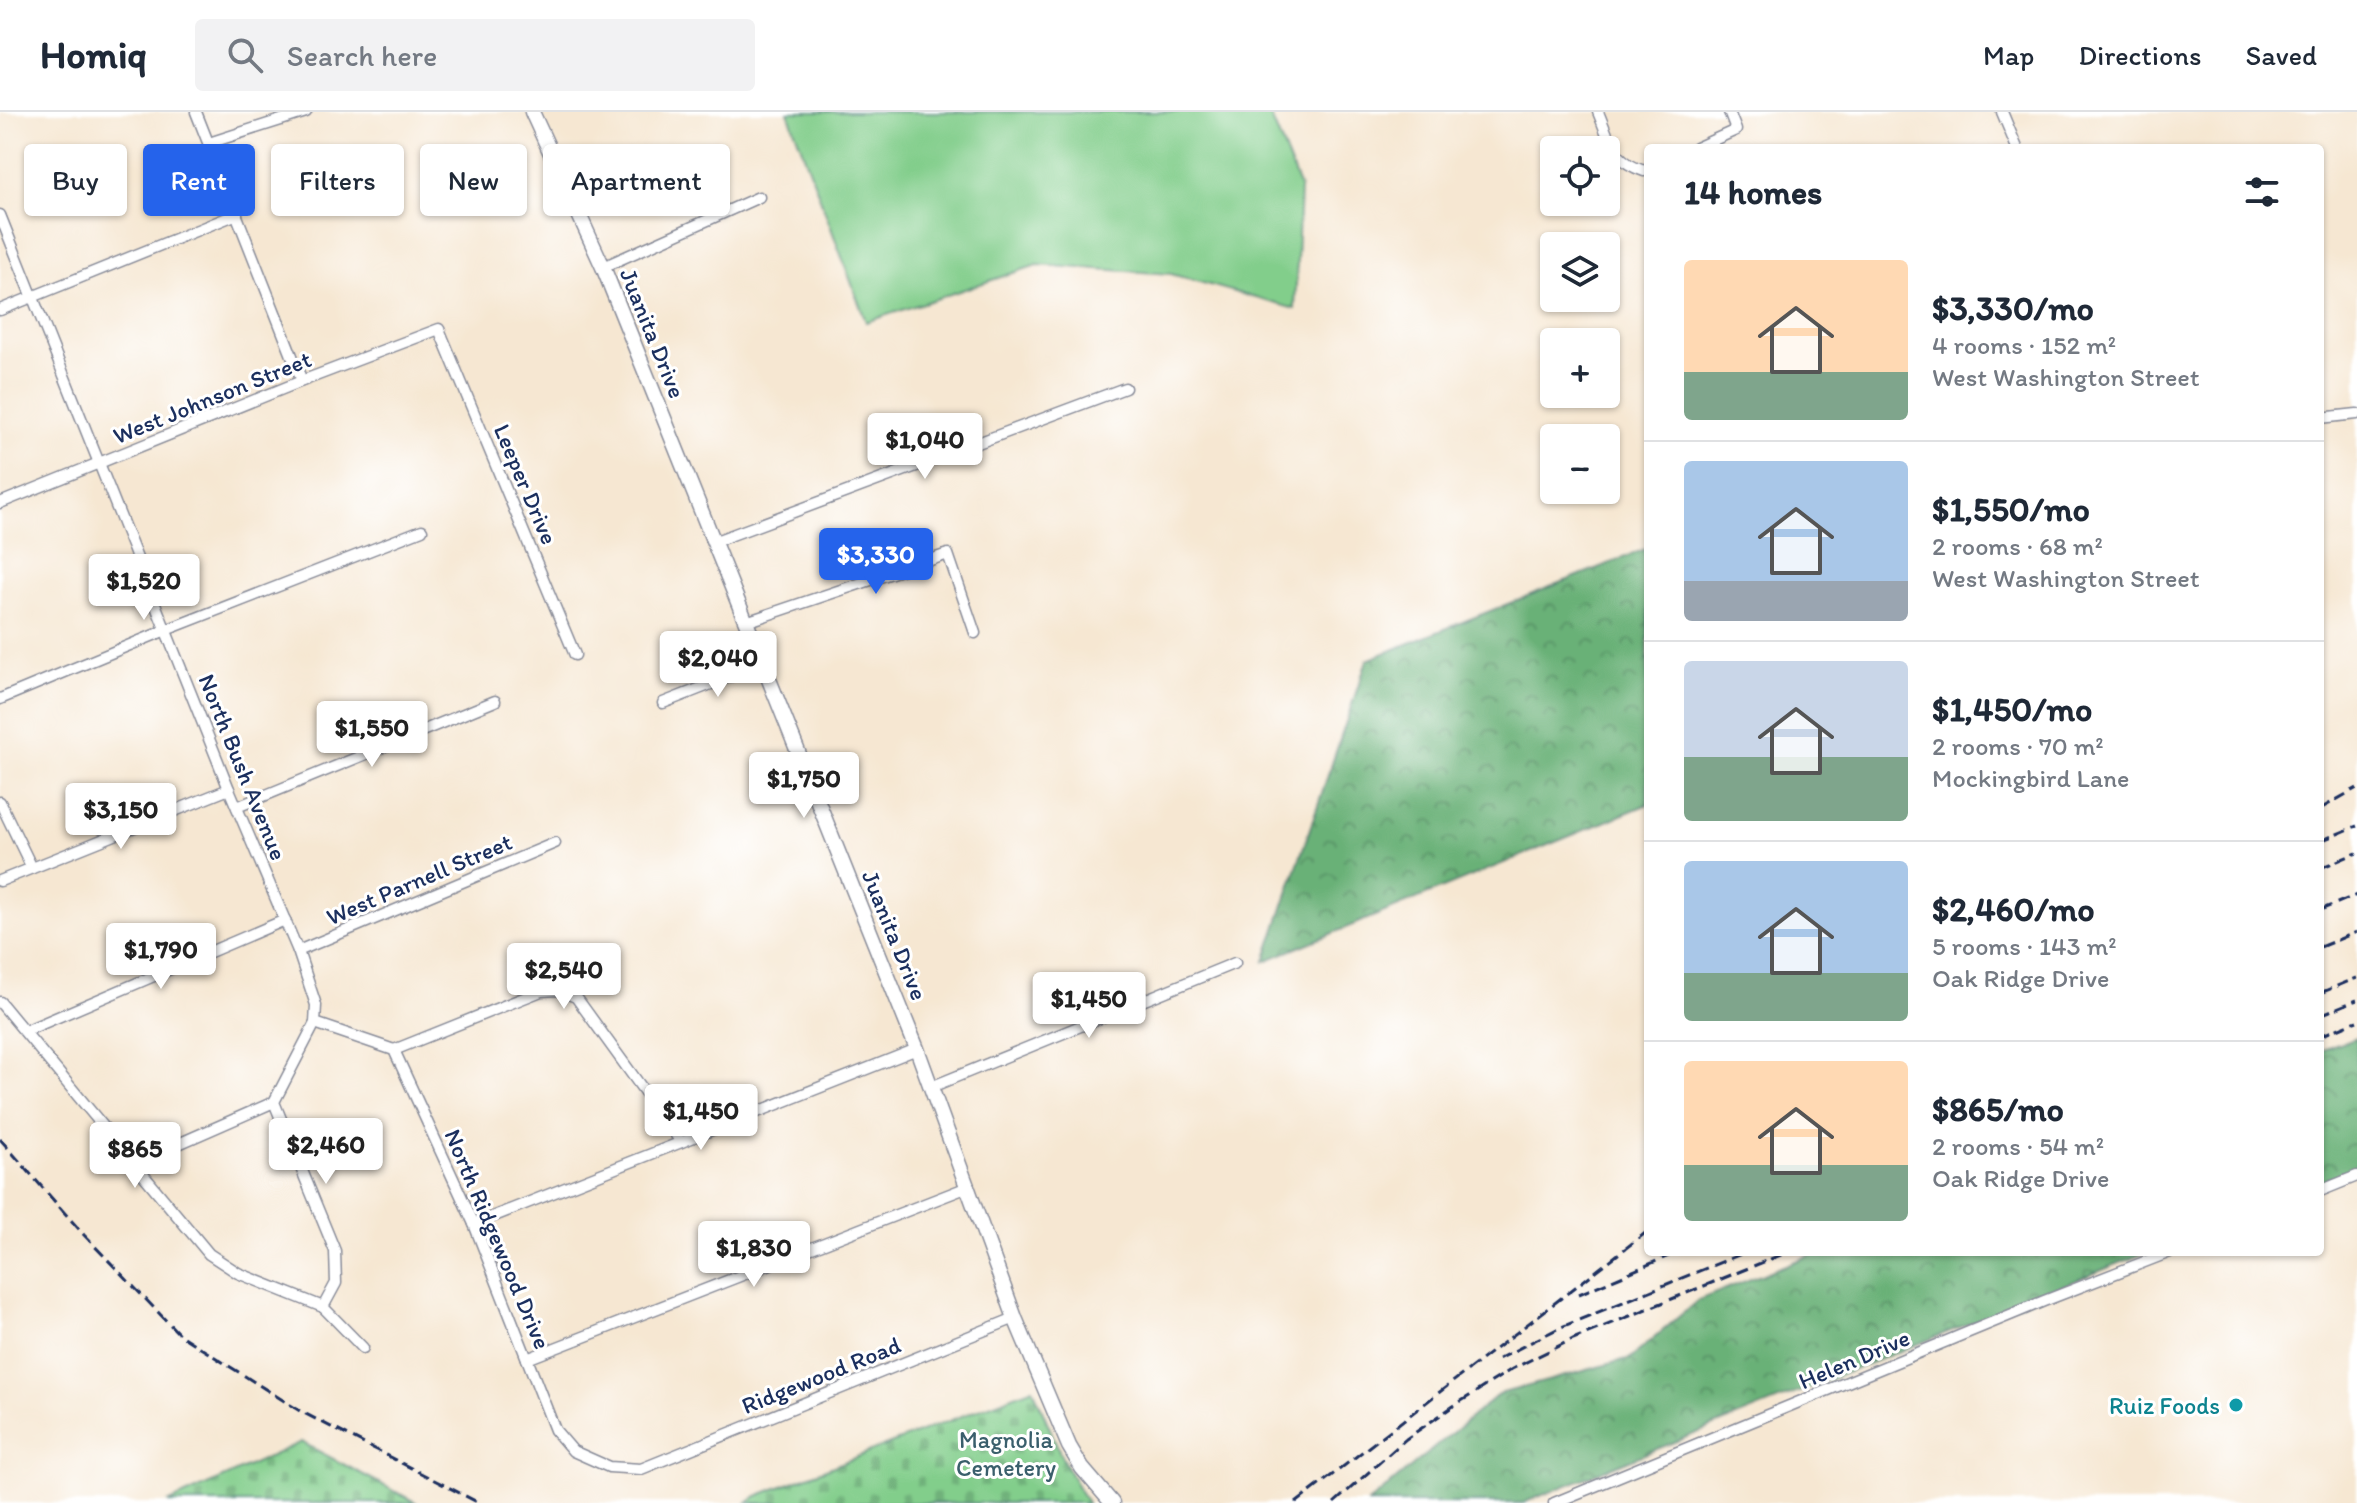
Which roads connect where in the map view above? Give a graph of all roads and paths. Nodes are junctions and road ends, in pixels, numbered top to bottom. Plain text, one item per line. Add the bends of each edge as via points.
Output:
1 (196, 112) edge
2 (306, 112) edge
3 (532, 112) edge
4 (1598, 112) edge
5 (1729, 112) edge
6 (2002, 112) edge
7 (209, 143) joint
8 (1705, 144) edge
9 (2015, 144) edge
10 (1644, 171) edge
11 (759, 197) dead end
12 (0, 215) edge
13 (232, 216) edge
14 (238, 216) edge
15 (603, 267) junction
16 (33, 297) junction
17 (0, 310) edge
18 (439, 329) joint
19 (302, 381) junction
20 (1125, 388) dead end
21 (2357, 414) edge
22 (2324, 418) edge
23 (100, 464) junction
24 (0, 503) edge
25 (422, 530) dead end
26 (713, 542) junction
27 (746, 622) junction
28 (166, 630) junction
29 (975, 633) dead end
30 (575, 655) dead end
31 (762, 664) junction
32 (0, 699) edge
33 (495, 701) dead end
34 (663, 703) dead end
35 (229, 789) junction
36 (0, 802) edge
37 (237, 807) junction
38 (555, 843) dead end
39 (32, 868) junction
40 (0, 881) edge
41 (285, 920) junction
42 (298, 951) junction
43 (1235, 963) dead end
44 (0, 1002) edge
45 (315, 1023) junction
46 (25, 1031) junction
47 (917, 1049) junction
48 (394, 1050) junction
49 (931, 1087) junction
50 (274, 1102) junction
51 (681, 1142) junction
52 (135, 1163) junction
53 (2357, 1176) edge
54 (968, 1187) junction
55 (2324, 1189) edge
56 (474, 1224) junction
57 (2160, 1256) edge
58 (323, 1307) junction
59 (1015, 1318) junction
60 (363, 1348) dead end
61 (527, 1359) junction
62 (641, 1469) joint
63 (1112, 1503) edge
64 (1554, 1503) edge

1 - 7 street
2 - 7 street
3 - 15 street, Juanita Drive
4 - 10 street via 1618,158
5 - 8 street via 1736,130
6 - 9 street
11 - 15 street
12 - 16 street, North Bush Avenue
13 - 16 street
14 - 19 street
15 - 26 street, Juanita Drive
16 - 17 street
16 - 23 street, North Bush Avenue
18 - 19 street, West Johnson Street
18 - 30 street, Leeper Drive
19 - 23 street, West Johnson Street
20 - 26 street
21 - 22 street
23 - 24 street, West Johnson Street
23 - 28 street, North Bush Avenue
25 - 28 street
26 - 27 street, Juanita Drive
27 - 29 street via 948,554
27 - 31 street, Juanita Drive
28 - 32 street
28 - 35 street, North Bush Avenue
31 - 34 street
31 - 47 street, Juanita Drive
33 - 37 street
35 - 37 street, North Bush Avenue
35 - 39 street
36 - 39 street
37 - 41 street, North Bush Avenue
38 - 42 street, West Parnell Street
39 - 40 street
41 - 42 street, North Bush Avenue
41 - 46 street
42 - 45 street, North Bush Avenue via 316,1005
43 - 49 street
44 - 46 street
45 - 48 street
45 - 50 street
46 - 52 street
47 - 49 street, Juanita Drive
47 - 51 street
48 - 51 street via 541,991 558,990 576,997
48 - 56 street, North Ridgewood Drive
49 - 54 street, Juanita Drive
50 - 52 street
50 - 58 street via 335,1251 336,1283
51 - 56 street
52 - 58 street via 209,1254 238,1273
53 - 55 street
54 - 59 street, Juanita Drive
54 - 61 street
56 - 61 street, North Ridgewood Drive
57 - 64 street, Helen Drive
58 - 60 street
59 - 62 street, Ridgewood Road
59 - 63 street, Juanita Drive via 1069,1446
61 - 62 street, North Ridgewood Drive via 555,1430 573,1451 609,1467

